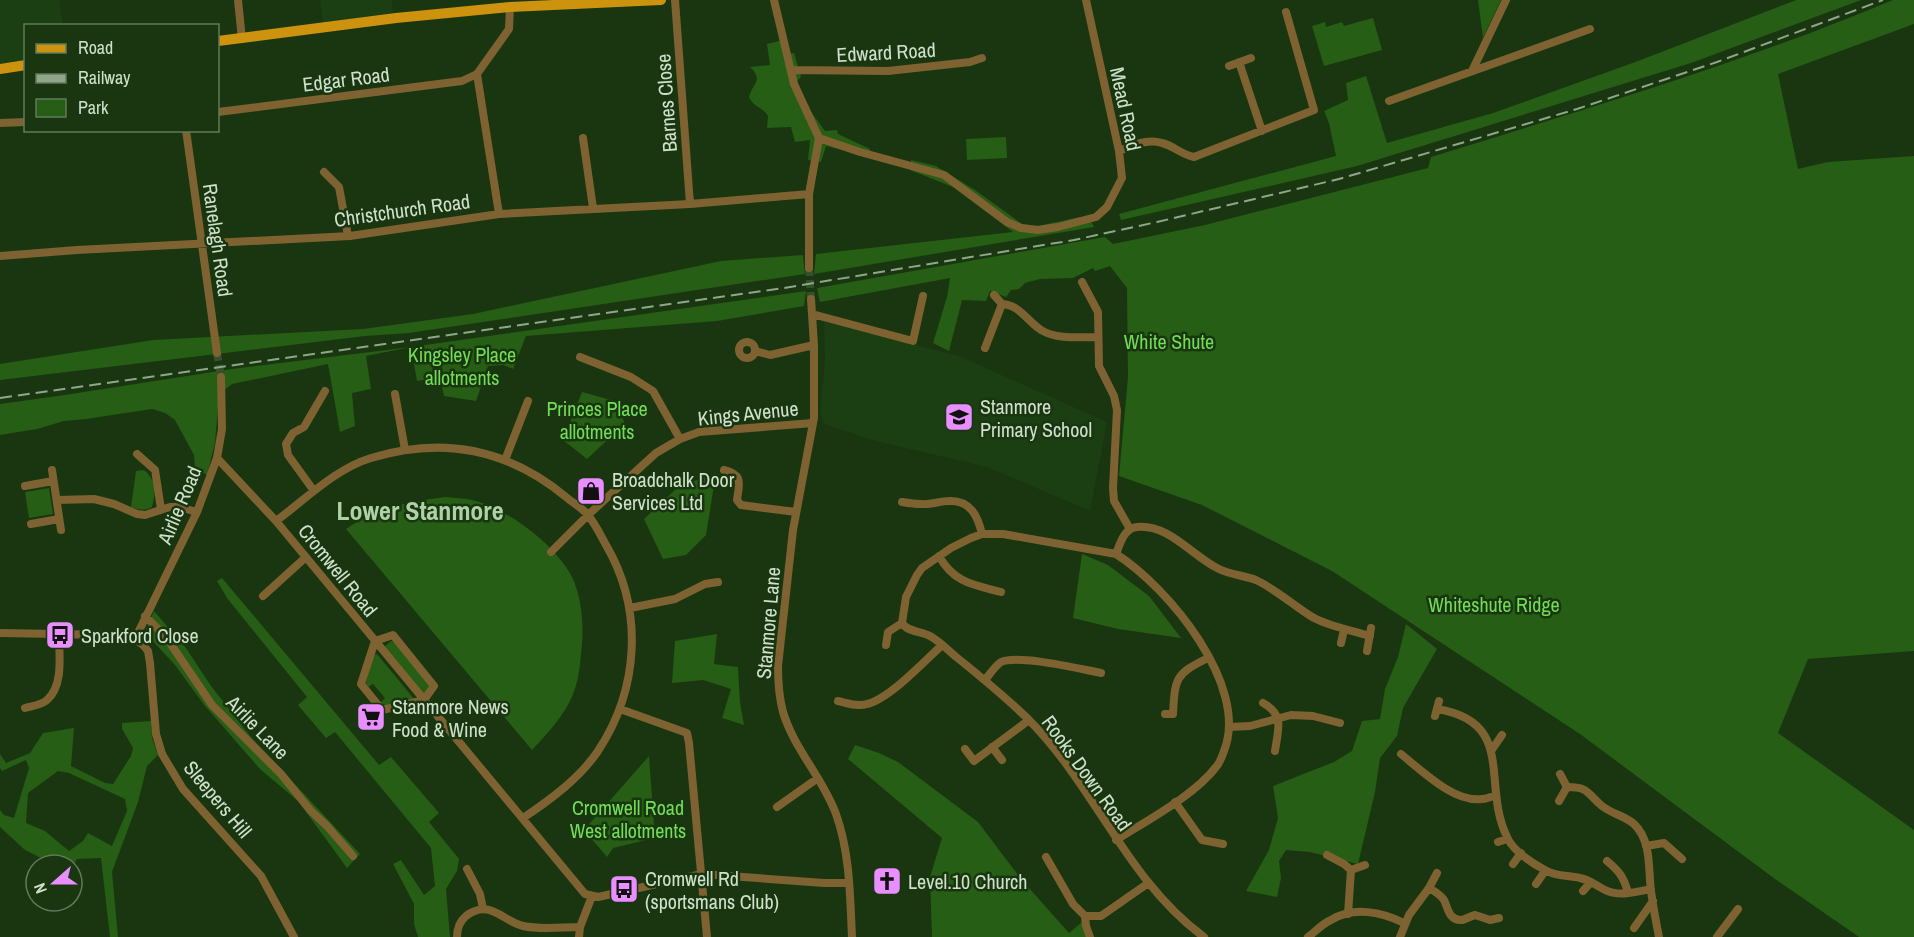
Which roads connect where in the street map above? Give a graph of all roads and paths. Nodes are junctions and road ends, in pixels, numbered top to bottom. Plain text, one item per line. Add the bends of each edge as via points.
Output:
1 (238, 0) edge
2 (661, 0) edge
3 (675, 0) edge
4 (774, 0) edge
5 (1086, 0) edge
6 (1506, 0) edge
7 (578, 2) edge
8 (510, 7) junction
9 (1286, 12) dead end
10 (1590, 29) dead end
11 (242, 39) junction
12 (219, 41) edge
13 (982, 58) dead end
14 (1251, 58) dead end
15 (1239, 62) junction
16 (24, 65) edge
17 (1229, 66) dead end
18 (0, 69) edge
19 (791, 70) junction
20 (1472, 71) junction
21 (477, 74) junction
22 (1389, 101) dead end
23 (219, 112) edge
24 (24, 122) edge
25 (0, 123) edge
26 (1262, 131) junction
27 (186, 132) edge
28 (583, 138) dead end
29 (819, 138) junction
30 (1119, 151) junction
31 (324, 172) dead end
32 (809, 194) junction
33 (690, 204) junction
34 (593, 208) junction
35 (499, 214) junction
36 (348, 236) junction
37 (202, 243) junction
38 (0, 256) edge
39 (809, 268) tunnel mouth
40 (1082, 282) dead end
41 (994, 295) dead end
42 (923, 296) dead end
43 (811, 299) tunnel mouth
44 (1002, 304) junction
45 (812, 314) junction
46 (1098, 337) junction
47 (814, 345) junction
48 (985, 348) dead end
49 (755, 351) dead end
50 (218, 353) tunnel mouth
51 (580, 357) dead end
52 (221, 377) tunnel mouth
53 (325, 391) dead end
54 (395, 394) dead end
55 (528, 401) dead end
56 (813, 423) junction
57 (680, 439) junction
58 (405, 450) junction
59 (137, 454) dead end
60 (217, 458) junction
61 (505, 460) junction
62 (52, 470) dead end
63 (724, 470) dead end
64 (53, 481) junction
65 (25, 486) dead end
66 (314, 492) junction
67 (57, 500) junction
68 (902, 502) dead end
69 (161, 509) junction
70 (197, 512) junction
71 (796, 512) junction
72 (588, 515) junction
73 (59, 519) junction
74 (276, 521) junction
75 (31, 524) dead end
76 (1130, 529) junction
77 (61, 530) dead end
78 (982, 534) junction
79 (551, 552) dead end
80 (1116, 554) junction
81 (939, 556) junction
82 (306, 557) junction
83 (718, 582) dead end
84 (1001, 592) dead end
85 (263, 596) dead end
86 (630, 608) junction
87 (145, 616) junction
88 (902, 623) junction
89 (1344, 630) junction
90 (0, 633) edge
91 (59, 635) junction
92 (135, 639) junction
93 (375, 641) junction
94 (1341, 643) dead end
95 (886, 645) dead end
96 (942, 645) junction
97 (1367, 651) dead end
98 (1208, 658) junction
99 (1083, 670) junction
100 (1101, 673) dead end
101 (1081, 679) dead end
102 (985, 680) junction
103 (424, 700) junction
104 (838, 701) dead end
105 (1263, 703) dead end
106 (867, 704) junction
107 (25, 708) dead end
108 (620, 709) junction
109 (1437, 709) dead end
110 (1166, 714) dead end
111 (866, 715) dead end
112 (1278, 719) junction
113 (1029, 720) junction
114 (1340, 723) dead end
115 (1230, 726) junction
116 (1502, 735) dead end
117 (992, 747) junction
118 (965, 748) dead end
119 (1275, 751) dead end
120 (1491, 751) junction
121 (1401, 754) dead end
122 (1002, 760) dead end
123 (1560, 774) dead end
124 (818, 778) junction
125 (1567, 787) junction
126 (1495, 795) junction
127 (1559, 801) dead end
128 (1174, 802) junction
129 (777, 807) dead end
130 (523, 818) junction
131 (1507, 839) junction
132 (1116, 840) junction
133 (1498, 842) dead end
134 (1223, 844) dead end
135 (1646, 846) junction
136 (1521, 853) junction
137 (1327, 855) dead end
138 (353, 856) dead end
139 (1046, 856) dead end
140 (1682, 859) dead end
141 (1607, 861) dead end
142 (1513, 864) dead end
143 (1365, 865) dead end
144 (1065, 868) dead end
145 (467, 869) dead end
146 (1351, 870) junction
147 (1545, 871) junction
148 (1055, 873) junction
149 (1437, 873) dead end
150 (702, 874) junction
151 (1591, 882) junction
152 (849, 883) junction
153 (1147, 884) junction
154 (1536, 884) dead end
155 (1429, 888) junction
156 (1651, 889) junction
157 (1583, 891) dead end
158 (1628, 893) junction
159 (592, 897) junction
160 (1653, 902) junction
161 (483, 909) junction
162 (1738, 909) dead end
163 (1348, 914) junction
164 (1085, 916) junction
165 (1499, 918) dead end
166 (1404, 923) junction
167 (580, 927) junction
168 (1634, 928) dead end
169 (1310, 936) edge
170 (294, 937) edge
171 (457, 937) edge
172 (579, 937) edge
173 (707, 937) edge
174 (852, 937) edge
175 (1090, 937) edge
176 (1204, 937) edge
177 (1400, 937) edge
178 (1659, 937) edge
179 (1717, 937) edge

1 - 11 street
2 - 7 main road
3 - 33 street, Barnes Close
4 - 19 street
5 - 30 street, Mead Road
6 - 20 street
7 - 8 main road
8 - 11 main road
8 - 21 street via 508,28
9 - 26 street via 1314,110
10 - 20 street
11 - 12 main road
13 - 19 street, Edward Road via 888,71
14 - 15 street
15 - 17 street
15 - 26 street
16 - 18 main road
19 - 29 street
20 - 22 street
21 - 23 street, Edgar Road via 462,81
21 - 35 street
24 - 25 street
26 - 30 street via 1194,157 1163,143 1146,141
27 - 37 street, Ranelagh Road
28 - 34 street
29 - 30 street, Mead Road via 944,175 1006,222 1021,228 1048,228 1096,217 1107,207 1122,178
29 - 32 street
31 - 36 street via 339,187
32 - 33 street, Christchurch Road
32 - 39 street
33 - 34 street, Christchurch Road
34 - 35 street, Christchurch Road
35 - 36 street, Christchurch Road
36 - 37 street, Christchurch Road
37 - 38 street, Christchurch Road
37 - 50 street, Ranelagh Road
40 - 46 street via 1098,312
41 - 44 street
42 - 45 street via 913,341
43 - 45 street, Stanmore Lane
44 - 46 street via 1011,304 1047,333
44 - 48 street
45 - 47 street, Stanmore Lane
46 - 76 street via 1099,366 1118,410 1114,501
47 - 49 street via 770,355
47 - 56 street, Stanmore Lane
51 - 57 street via 631,377 653,391
52 - 60 street, Airlie Road via 222,429
53 - 66 street via 304,427 293,433 286,444 288,455
54 - 58 street
55 - 61 street
56 - 57 street, Kings Avenue via 699,432
56 - 71 street, Stanmore Lane
57 - 72 street, Kings Avenue via 656,453
58 - 61 street via 461,448
58 - 66 street via 368,459
59 - 69 street via 155,470
60 - 70 street, Airlie Road
60 - 74 street, Cromwell Road
61 - 72 street via 546,481
62 - 64 street
63 - 71 street via 737,476 737,500 741,504
64 - 65 street
64 - 67 street
66 - 74 street
67 - 69 street via 94,499 136,514
67 - 73 street
68 - 78 street via 964,504 979,518
69 - 70 street via 179,507
70 - 87 street, Airlie Road
71 - 124 street, Stanmore Lane via 778,684 785,719
72 - 79 street, Kings Avenue
72 - 86 street via 616,562
73 - 75 street
73 - 77 street
74 - 82 street, Cromwell Road
76 - 80 street
76 - 89 street via 1137,526 1160,531 1216,568 1256,580 1312,617
78 - 80 street via 1003,534
78 - 81 street
80 - 98 street via 1132,564 1172,603
81 - 84 street via 953,575 963,581
81 - 88 street via 922,568 911,583
82 - 85 street
82 - 93 street, Cromwell Road
83 - 86 street via 675,599
86 - 108 street via 633,652
87 - 92 street, Airlie Road
87 - 138 street, Airlie Lane via 166,637 212,705 281,774
88 - 95 street via 888,632
88 - 96 street, Rooks Down Road
89 - 94 street
89 - 97 street via 1371,632
90 - 91 street
91 - 92 street
91 - 107 street via 56,687 46,702
92 - 170 street, Sleepers Hill via 148,651 156,734 162,754 183,789 261,876
93 - 103 street, Cromwell Road
93 - 103 street, Cromwell Road via 393,635 434,686
93 - 103 street, Cromwell Road via 361,684 382,710
96 - 102 street, Rooks Down Road
96 - 106 street via 907,678
98 - 110 street via 1180,675 1175,684 1173,714
98 - 115 street via 1225,690
99 - 100 street
99 - 101 street
99 - 102 street via 1010,660 996,666
102 - 113 street, Rooks Down Road
103 - 130 street, Cromwell Road
104 - 106 street
105 - 112 street via 1275,709
106 - 111 street
108 - 130 street via 596,754 564,787
108 - 150 street via 687,733
109 - 120 street via 1459,714 1478,726
112 - 114 street via 1313,716
112 - 115 street
112 - 119 street
113 - 117 street
113 - 132 street, Rooks Down Road via 1067,766
115 - 128 street via 1218,766
116 - 120 street
117 - 118 street via 974,760
117 - 122 street
120 - 126 street
121 - 126 street via 1453,793 1481,800
123 - 125 street
124 - 129 street
124 - 152 street, Stanmore Lane via 842,832
125 - 127 street
125 - 135 street via 1581,787 1612,814 1633,823
126 - 131 street
128 - 132 street
128 - 134 street via 1202,840
130 - 159 street, Cromwell Road via 580,889
131 - 133 street
131 - 136 street
132 - 153 street, Rooks Down Road
135 - 140 street via 1664,843
135 - 156 street
136 - 142 street
136 - 147 street
137 - 146 street
139 - 148 street
141 - 158 street via 1625,879
143 - 146 street
144 - 148 street
145 - 161 street
146 - 163 street
147 - 151 street
147 - 154 street
148 - 164 street
149 - 155 street
150 - 152 street
150 - 159 street
150 - 173 street
151 - 157 street
151 - 158 street via 1606,891
152 - 174 street, Stanmore Lane
153 - 164 street via 1101,916
153 - 176 street, Rooks Down Road via 1178,917
155 - 165 street via 1439,894 1450,915 1456,918
155 - 166 street
156 - 158 street
156 - 160 street
159 - 167 street
160 - 168 street
160 - 178 street
161 - 167 street via 520,926
161 - 171 street via 461,920
162 - 179 street
163 - 166 street via 1373,912
163 - 169 street via 1334,918
164 - 175 street
166 - 177 street
167 - 172 street

